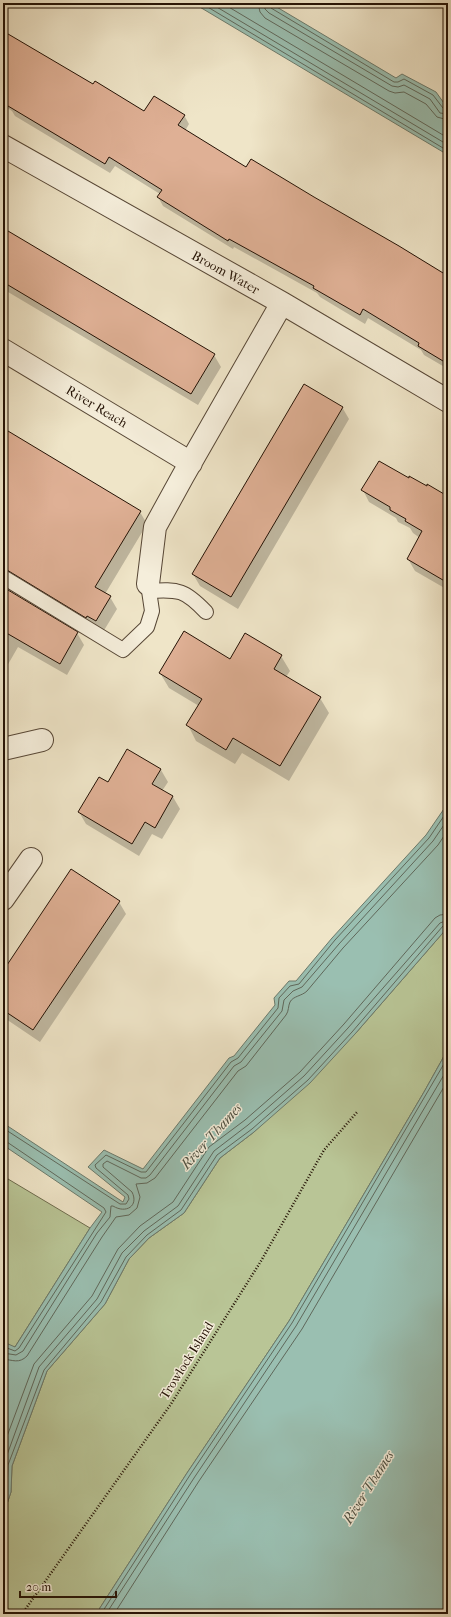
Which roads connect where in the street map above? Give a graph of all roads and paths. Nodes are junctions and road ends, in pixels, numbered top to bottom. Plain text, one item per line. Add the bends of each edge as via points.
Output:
1 (3, 146) edge
2 (282, 303) junction
3 (3, 350) edge
4 (448, 401) edge
5 (191, 463) junction
6 (3, 577) edge
7 (148, 588) junction
8 (206, 612) dead end
9 (42, 740) dead end
10 (3, 749) edge
11 (31, 859) dead end
12 (3, 899) edge
13 (358, 1111) dead end
14 (22, 1614) edge

1 - 2 street, Broom Water
2 - 4 street, Broom Water
2 - 5 street
3 - 5 street, River Reach
5 - 7 street via 156,527
6 - 7 lane via 123,650 147,627 152,611
7 - 8 lane via 174,590 193,598
9 - 10 street
11 - 12 street
13 - 14 path, Trowlock Island via 324,1150 261,1261 171,1404

